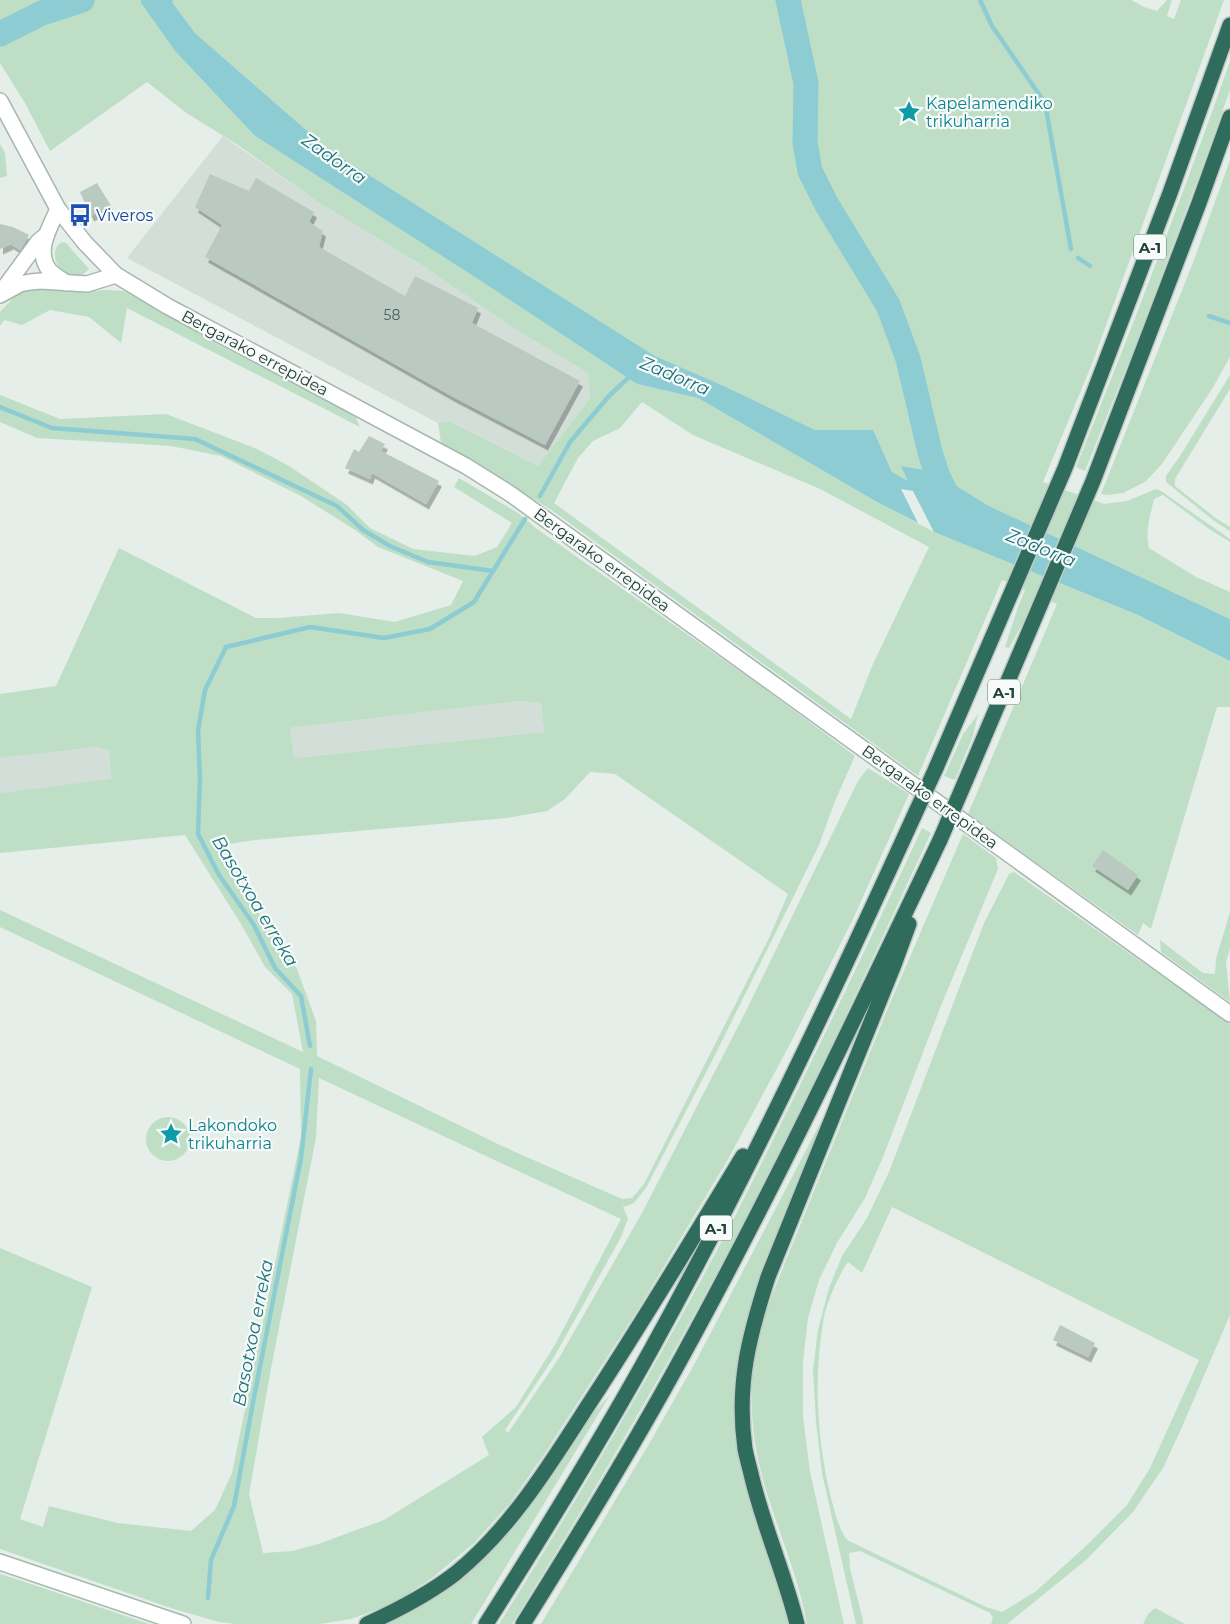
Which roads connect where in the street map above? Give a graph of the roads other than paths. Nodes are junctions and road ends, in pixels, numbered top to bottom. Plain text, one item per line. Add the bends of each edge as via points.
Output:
1 (1230, 25) edge
2 (0, 101) edge
3 (1230, 117) edge
4 (58, 209) junction
5 (48, 234) junction
6 (116, 274) junction
7 (67, 284) junction
8 (0, 295) edge
9 (940, 840) junction
10 (1230, 1014) edge
11 (800, 1062) junction
12 (0, 1562) edge
13 (183, 1624) edge
14 (367, 1624) edge
15 (486, 1624) edge
16 (523, 1624) edge
17 (797, 1624) edge

1 - 11 highway, A-1, bridge via 1065,468 936,768
2 - 4 street, Bergarako errepidea
3 - 9 highway, A-1, bridge via 1093,481
4 - 5 street
4 - 6 street, Bergarako errepidea
5 - 7 street via 42,251 45,261 50,271
5 - 8 street via 38,242
6 - 7 street via 87,284
6 - 10 street, Bergarako errepidea via 176,310 466,466 512,495
7 - 8 street via 41,280 20,284
9 - 16 highway, A-1 via 819,1094 682,1357
9 - 17 highway via 891,973 768,1277 753,1323 744,1368 745,1449
11 - 14 highway via 624,1351 523,1501 493,1538 456,1573 426,1594
11 - 15 highway, A-1 via 652,1349
12 - 13 street

